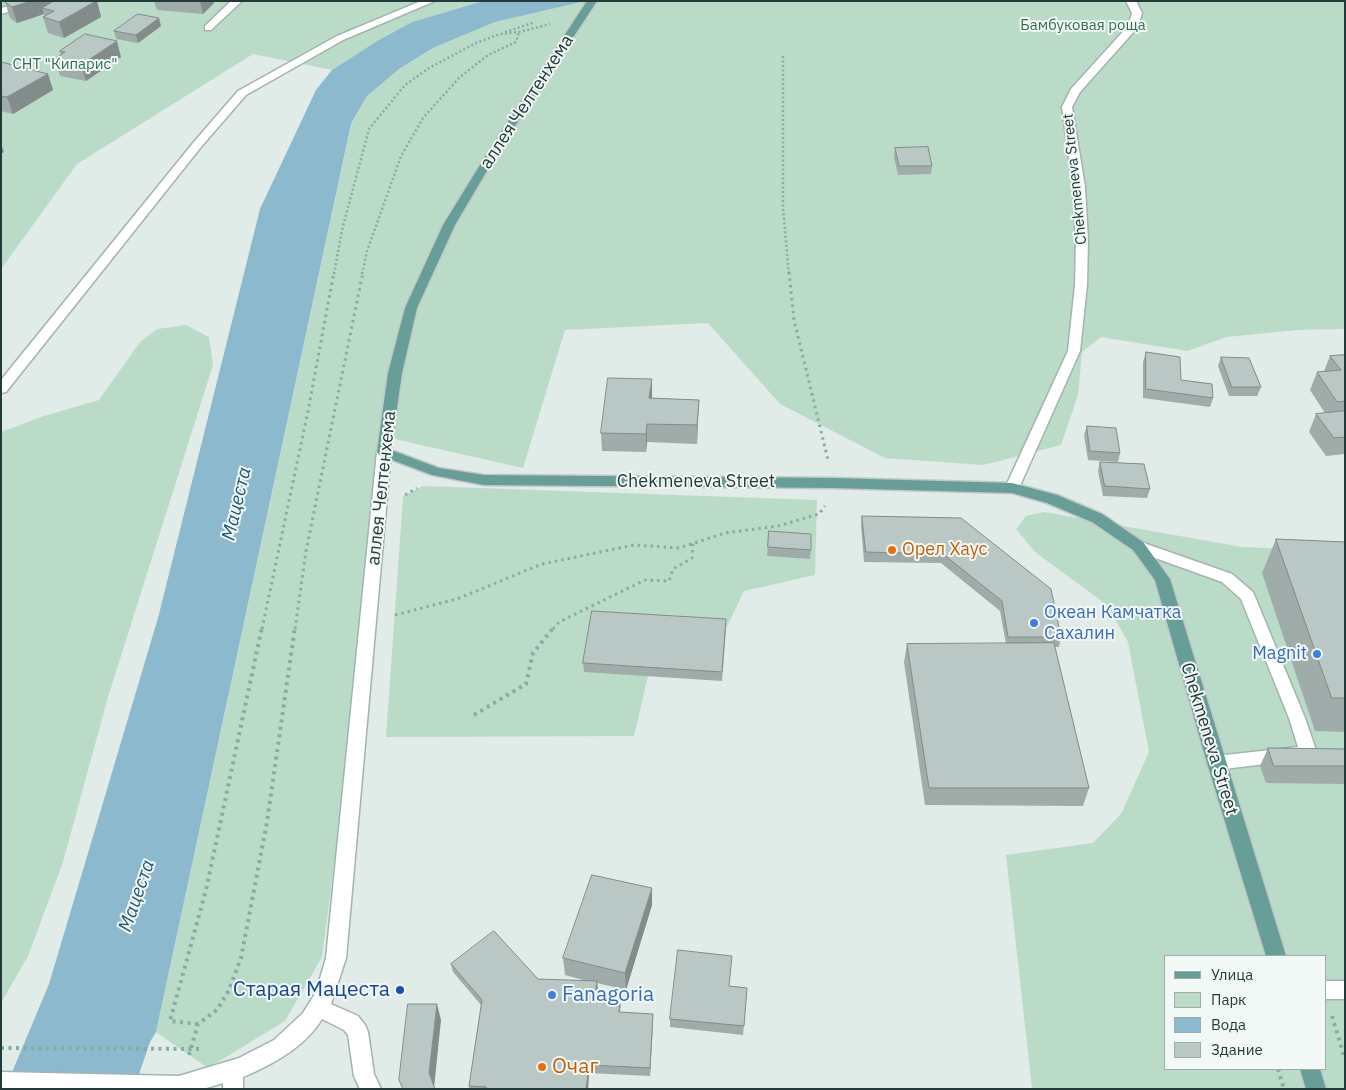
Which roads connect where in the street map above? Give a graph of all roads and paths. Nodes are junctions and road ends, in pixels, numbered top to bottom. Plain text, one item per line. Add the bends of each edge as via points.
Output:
1 (40, 1) edge
2 (237, 1) edge
3 (430, 1) edge
4 (592, 1) edge
5 (1131, 1) edge
6 (1, 11) edge
7 (535, 22) dead end
8 (554, 22) dead end
9 (208, 28) dead end
10 (519, 32) junction
11 (500, 34) junction
12 (783, 56) dead end
13 (1, 389) edge
14 (384, 452) junction
15 (833, 483) junction
16 (423, 486) dead end
17 (1012, 488) junction
18 (403, 496) dead end
19 (829, 500) dead end
20 (693, 544) junction
21 (1138, 546) junction
22 (395, 615) dead end
23 (474, 715) dead end
24 (1216, 763) junction
25 (1276, 955) edge
26 (1326, 990) edge
27 (1345, 990) edge
28 (1330, 1013) dead end
29 (314, 1014) junction
30 (1, 1048) edge
31 (176, 1049) dead end
32 (1345, 1060) edge
33 (1278, 1070) edge
34 (1310, 1070) edge
35 (233, 1080) edge
36 (1, 1082) edge
37 (371, 1089) edge
38 (1284, 1089) edge
39 (1316, 1089) edge

1 - 6 street
2 - 9 street
3 - 13 street via 340,38 242,93 190,152
4 - 14 main road, аллея Челтенхема via 449,225 411,308 396,373
5 - 17 street, Chekmeneva Street via 1137,13 1133,27 1075,91 1067,107 1079,187 1082,241 1074,351
7 - 11 path
8 - 10 path
10 - 11 path
10 - 11 path via 516,42 488,55 459,78 423,118 401,156 379,216 367,251 306,551 267,822 240,958 229,990 217,1010 198,1024 170,1021 206,890 306,421 342,230 369,129 405,85 458,52
12 - 15 path via 783,208 794,320
14 - 15 main road, Chekmeneva Street via 437,472 484,480
14 - 29 street, аллея Челтенхема via 336,958 326,996
15 - 17 main road, Chekmeneva Street
16 - 18 path
17 - 21 main road, Chekmeneva Street via 1052,499 1097,518
19 - 20 path via 819,514 778,526 725,533
20 - 22 path via 679,548 634,545 542,564 457,599
20 - 23 path via 692,558 673,569 669,581 644,580 559,622 533,653 526,684
21 - 24 main road, Chekmeneva Street via 1162,579
21 - 24 street via 1227,578 1248,596 1296,718 1316,753
24 - 25 main road, Chekmeneva Street
26 - 27 street
28 - 32 path
29 - 35 street via 281,1046 243,1067
29 - 37 street via 351,1024 358,1032 364,1076
30 - 31 path
33 - 38 path
34 - 39 main road
35 - 36 street via 179,1086

